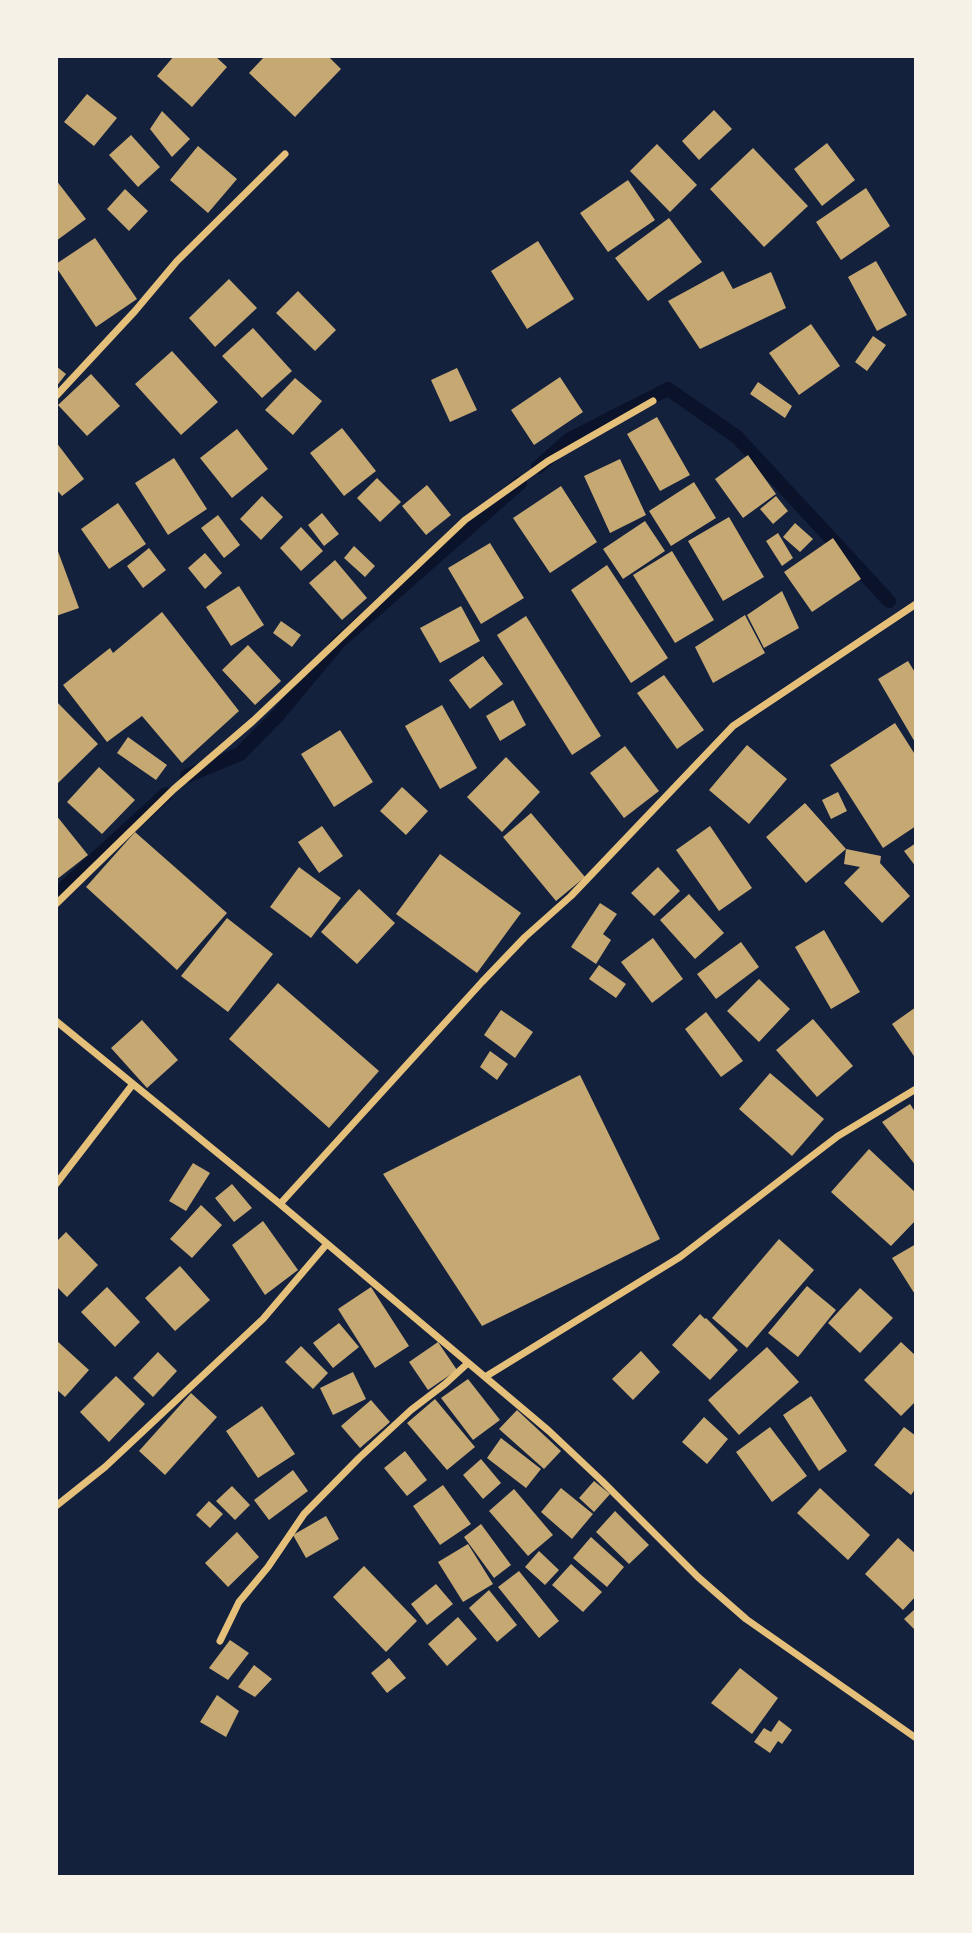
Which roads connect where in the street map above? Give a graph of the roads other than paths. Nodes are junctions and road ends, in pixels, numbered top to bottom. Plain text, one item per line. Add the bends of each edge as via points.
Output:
1 (285, 154) dead end
2 (56, 396) edge
3 (653, 401) dead end
4 (916, 604) edge
5 (56, 904) edge
6 (56, 1021) edge
7 (132, 1084) junction
8 (916, 1089) edge
9 (56, 1184) edge
10 (280, 1205) junction
11 (326, 1245) junction
12 (468, 1363) junction
13 (485, 1377) junction
14 (56, 1506) edge
15 (220, 1641) dead end
16 (916, 1738) edge

1 - 2 street via 177,261
3 - 5 street via 548,461 465,520
4 - 10 street via 733,726 482,982
6 - 7 street
7 - 9 street
7 - 10 street
8 - 13 street via 838,1136 680,1257
10 - 11 street
11 - 12 street
11 - 14 street via 263,1319 105,1467
12 - 13 street
12 - 15 street via 411,1410 304,1514 239,1602
13 - 16 street via 602,1480 746,1619

